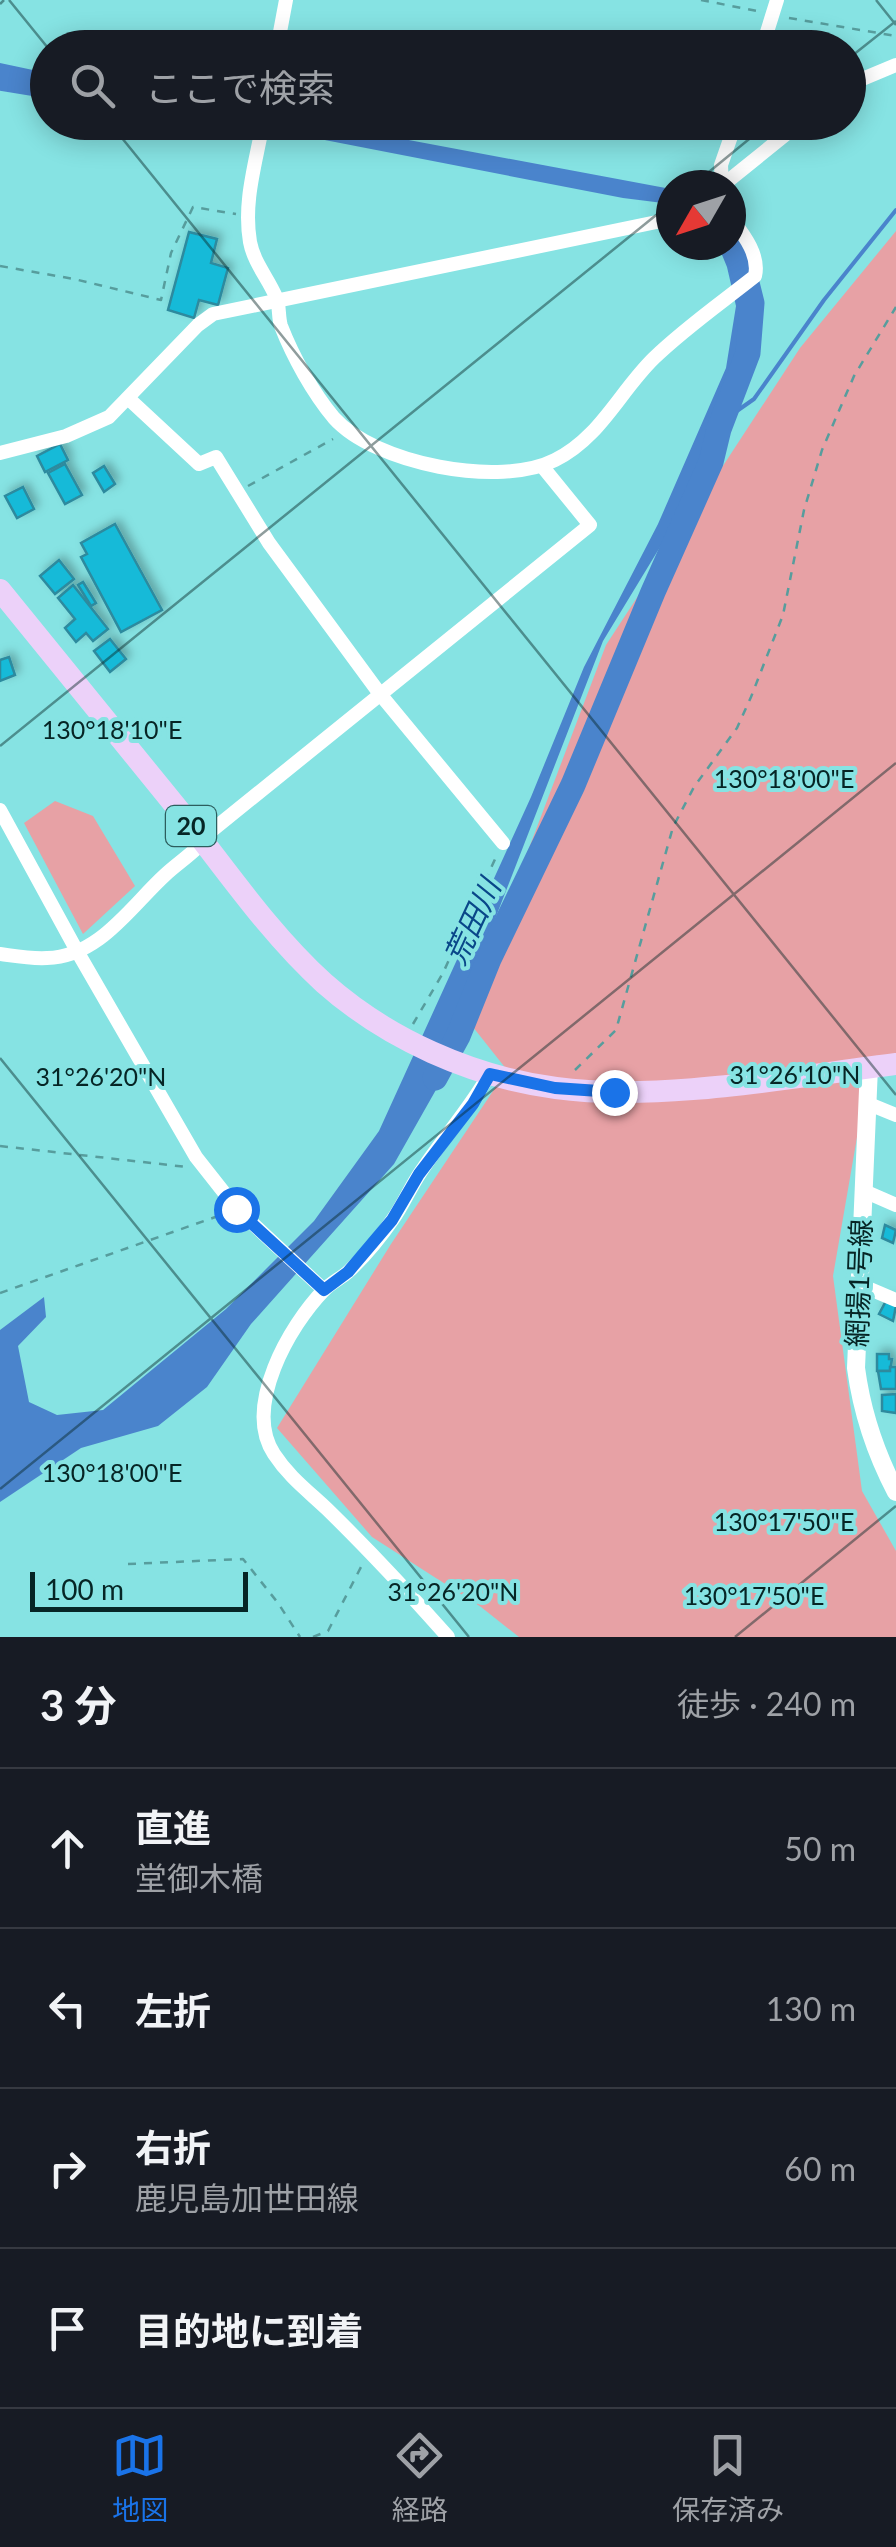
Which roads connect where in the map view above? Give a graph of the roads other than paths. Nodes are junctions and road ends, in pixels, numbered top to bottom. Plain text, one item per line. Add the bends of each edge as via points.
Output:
1 (286, 0) edge
2 (280, 30) edge
3 (896, 65) edge
4 (866, 78) edge
5 (260, 140) edge
6 (730, 140) edge
7 (778, 140) edge
8 (721, 170) edge
9 (741, 170) edge
10 (656, 222) edge
11 (746, 243) edge
12 (278, 301) junction
13 (129, 399) junction
14 (0, 453) edge
15 (542, 466) junction
16 (0, 590) edge
17 (380, 694) junction
18 (0, 810) edge
19 (204, 842) junction
20 (503, 843) road end
21 (77, 951) junction
22 (0, 954) edge
23 (896, 1064) edge
24 (869, 1067) junction
25 (481, 1071) junction
26 (868, 1104) junction
27 (896, 1115) edge
28 (864, 1190) junction
29 (896, 1205) edge
30 (858, 1284) junction
31 (318, 1286) junction
32 (896, 1300) edge
33 (896, 1492) edge
34 (448, 1637) edge

1 - 2 street
3 - 4 street
5 - 12 street via 247,216 251,246
6 - 8 street
7 - 9 street
10 - 12 street
11 - 15 street via 757,266 754,276 656,356 573,450
12 - 13 street via 213,314
12 - 15 street via 280,323 304,372 348,431 450,470 506,474
13 - 14 street via 109,417 66,436
13 - 17 street via 198,464 216,457 269,543
15 - 17 street via 590,525
16 - 19 main road, 20
17 - 19 street
17 - 20 street
18 - 21 street
19 - 21 street via 105,934
19 - 25 main road, 20 via 322,982 405,1039
21 - 22 street via 50,958
21 - 31 street via 205,1170 236,1209
23 - 24 main road, 20
24 - 25 main road, 20 via 614,1092 555,1088
24 - 26 street, 網揚1号線
25 - 31 street via 473,1104 392,1220 348,1272
26 - 27 street
26 - 28 street, 網揚1号線
28 - 29 street
28 - 30 street, 網揚1号線
30 - 32 street
30 - 33 street, 網揚1号線 via 861,1402
31 - 34 street via 273,1370 262,1430 300,1487

